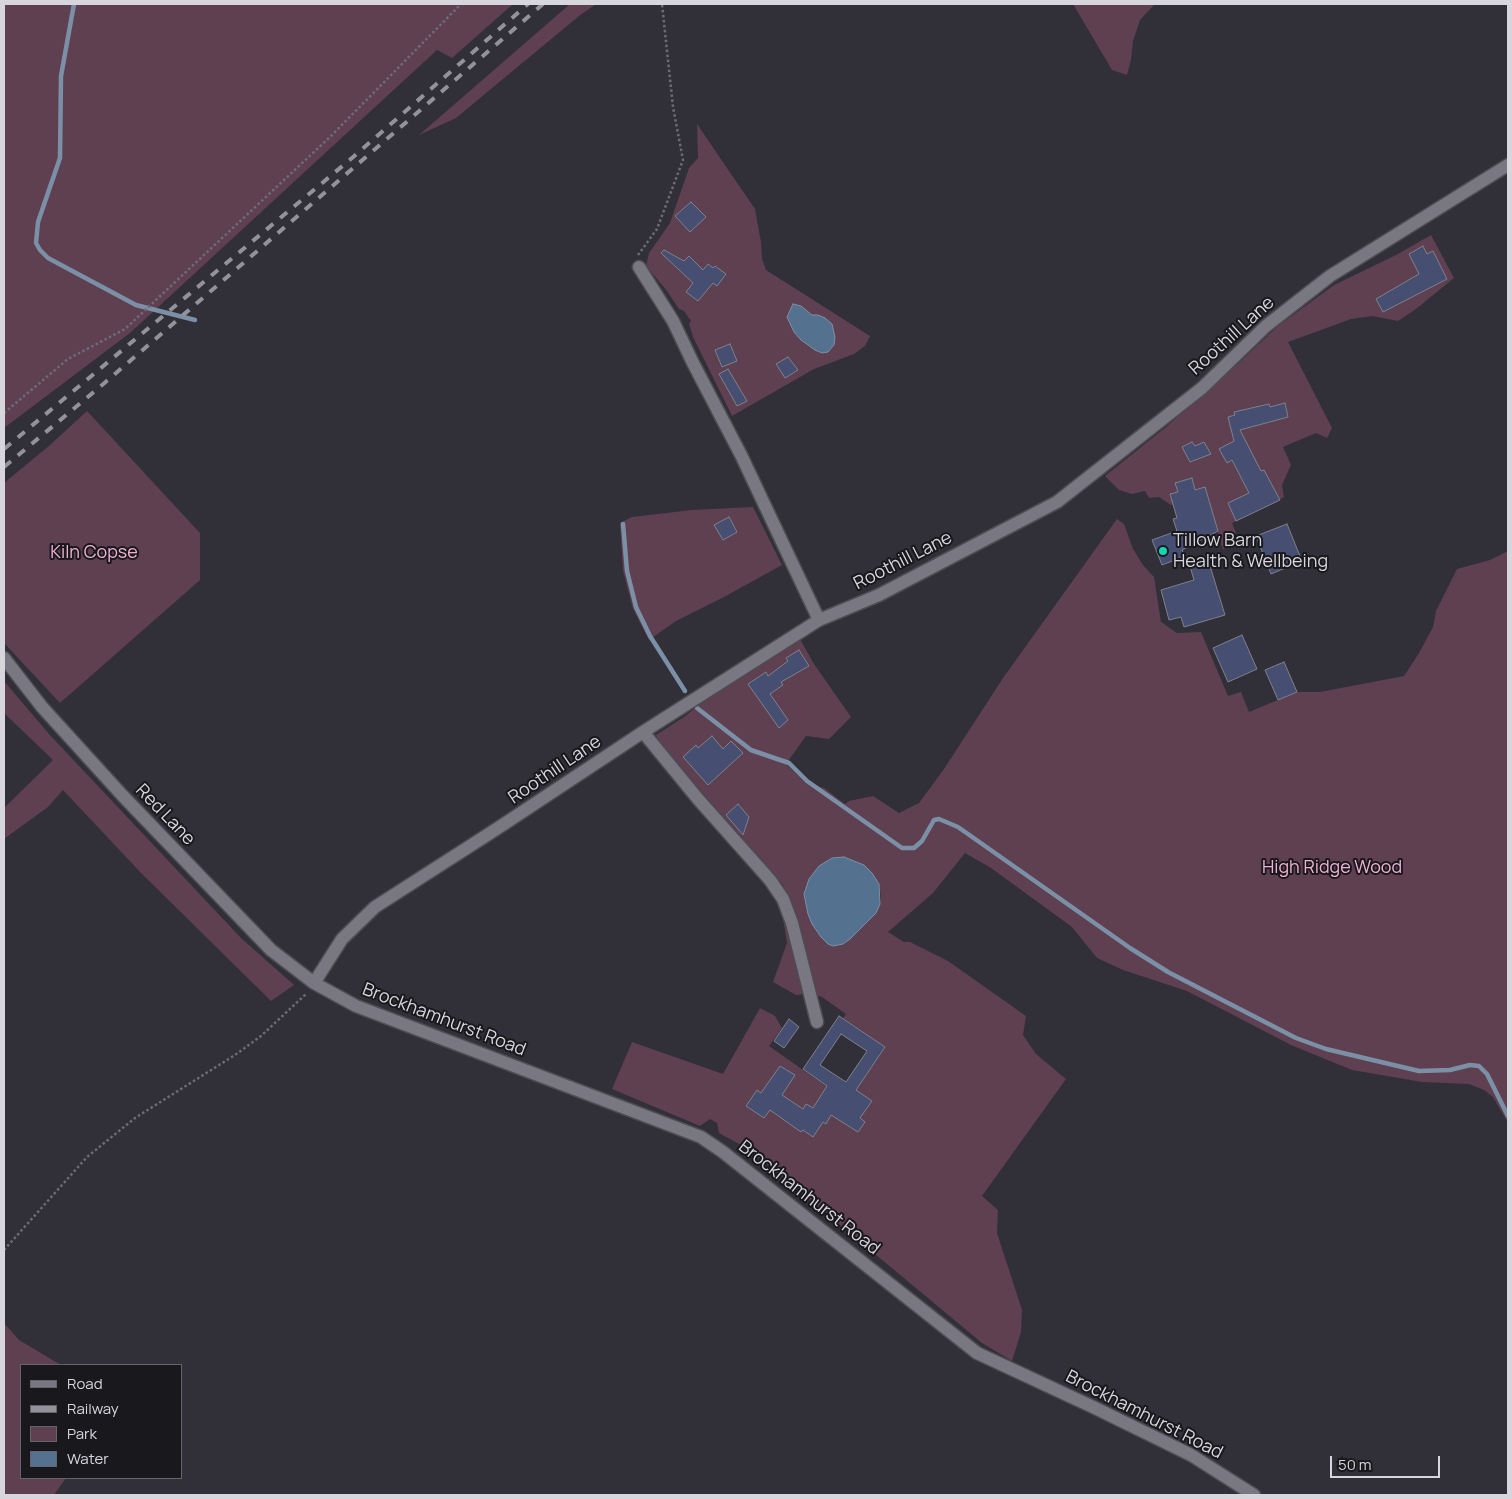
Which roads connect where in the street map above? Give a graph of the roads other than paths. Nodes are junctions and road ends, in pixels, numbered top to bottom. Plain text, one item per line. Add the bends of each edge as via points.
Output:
1 (1508, 165) edge
2 (639, 267) road end
3 (819, 620) junction
4 (4, 658) edge
5 (642, 732) junction
6 (314, 983) junction
7 (817, 1022) dead end
8 (1254, 1495) edge

1 - 3 street, Roothill Lane via 1330,276 1266,326 1202,388 1057,502 879,595
2 - 3 street via 673,321
3 - 5 street, Roothill Lane
4 - 6 street, Red Lane via 42,707 122,795 270,950
5 - 6 street, Roothill Lane via 375,907 342,939
5 - 7 street via 783,899
6 - 8 street, Brockhamhurst Road via 356,1006 701,1137 977,1353 1191,1455

